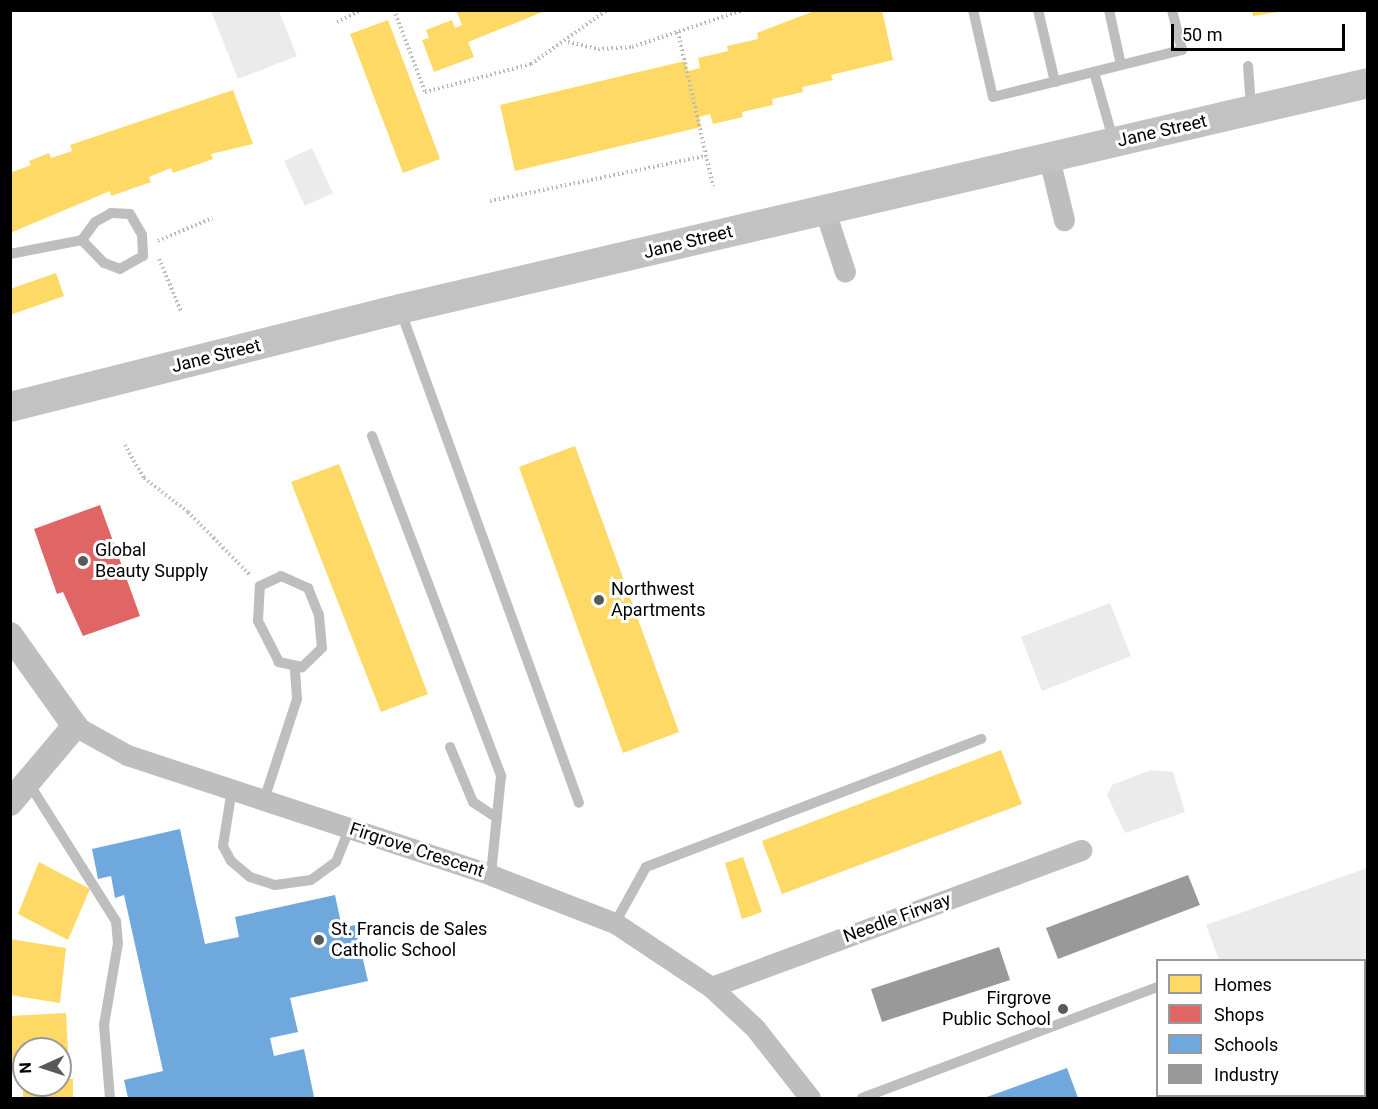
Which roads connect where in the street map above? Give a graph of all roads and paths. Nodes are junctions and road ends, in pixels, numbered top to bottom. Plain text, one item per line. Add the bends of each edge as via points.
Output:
1 (362, 10) edge
2 (394, 10) edge
3 (607, 10) edge
4 (744, 10) edge
5 (973, 10) edge
6 (1038, 10) edge
7 (1108, 10) edge
8 (1172, 10) edge
9 (337, 22) dead end
10 (678, 31) junction
11 (567, 42) junction
12 (1121, 65) junction
13 (1248, 66) dead end
14 (1094, 72) junction
15 (1055, 82) junction
16 (1368, 83) edge
17 (1251, 110) junction
18 (1114, 143) junction
19 (706, 156) junction
20 (1049, 158) junction
21 (713, 186) dead end
22 (490, 201) dead end
23 (824, 208) junction
24 (212, 218) dead end
25 (1064, 220) dead end
26 (82, 240) junction
27 (10, 254) edge
28 (844, 272) dead end
29 (400, 309) junction
30 (180, 311) dead end
31 (10, 407) edge
32 (372, 436) dead end
33 (125, 445) dead end
34 (260, 586) junction
35 (10, 635) edge
36 (296, 667) junction
37 (75, 726) junction
38 (981, 739) dead end
39 (450, 747) dead end
40 (28, 782) junction
41 (232, 789) junction
42 (264, 800) junction
43 (10, 803) edge
44 (579, 803) dead end
45 (497, 818) junction
46 (350, 828) junction
47 (1082, 850) dead end
48 (491, 875) junction
49 (615, 923) junction
50 (711, 987) junction
51 (1156, 988) edge
52 (110, 1098) edge
53 (810, 1098) edge
54 (862, 1098) edge

1 - 9 path
2 - 11 path via 425,92 531,64
3 - 11 path
4 - 10 path
5 - 15 lane via 993,97
6 - 15 lane
7 - 12 lane
8 - 12 lane via 1182,50
10 - 11 path via 632,47 598,49
10 - 19 path
12 - 14 lane
13 - 17 lane
14 - 15 lane
14 - 18 lane
16 - 17 main road, Jane Street
17 - 18 main road, Jane Street
18 - 20 main road, Jane Street
19 - 21 path
19 - 22 path
20 - 23 main road, Jane Street
20 - 25 street
23 - 28 street
23 - 29 main road, Jane Street
24 - 30 path via 152,243
26 - 26 lane via 95,222 111,213 130,214 142,234 143,256 120,269 104,263
26 - 27 lane
29 - 31 main road, Jane Street
29 - 44 lane
32 - 45 lane via 501,776
33 - 34 path via 144,478 188,512
34 - 36 lane via 258,621 269,651 279,662
34 - 36 lane via 281,576 308,588 319,615 322,648 313,661
35 - 37 street, Firgrove Crescent
36 - 42 lane via 297,699
37 - 40 street
37 - 41 street, Firgrove Crescent via 127,755
38 - 49 lane via 646,867
39 - 45 lane via 473,802
40 - 43 street
40 - 52 lane via 116,921 118,944 104,1025
41 - 42 street, Firgrove Crescent
41 - 46 lane via 223,846 231,861 250,877 275,885 311,880 336,862
42 - 46 street, Firgrove Crescent
45 - 48 lane
46 - 48 street, Firgrove Crescent
47 - 50 street, Needle Firway
48 - 49 street, Firgrove Crescent
49 - 50 street, Firgrove Crescent
50 - 53 street, Firgrove Crescent via 755,1028
51 - 54 lane

